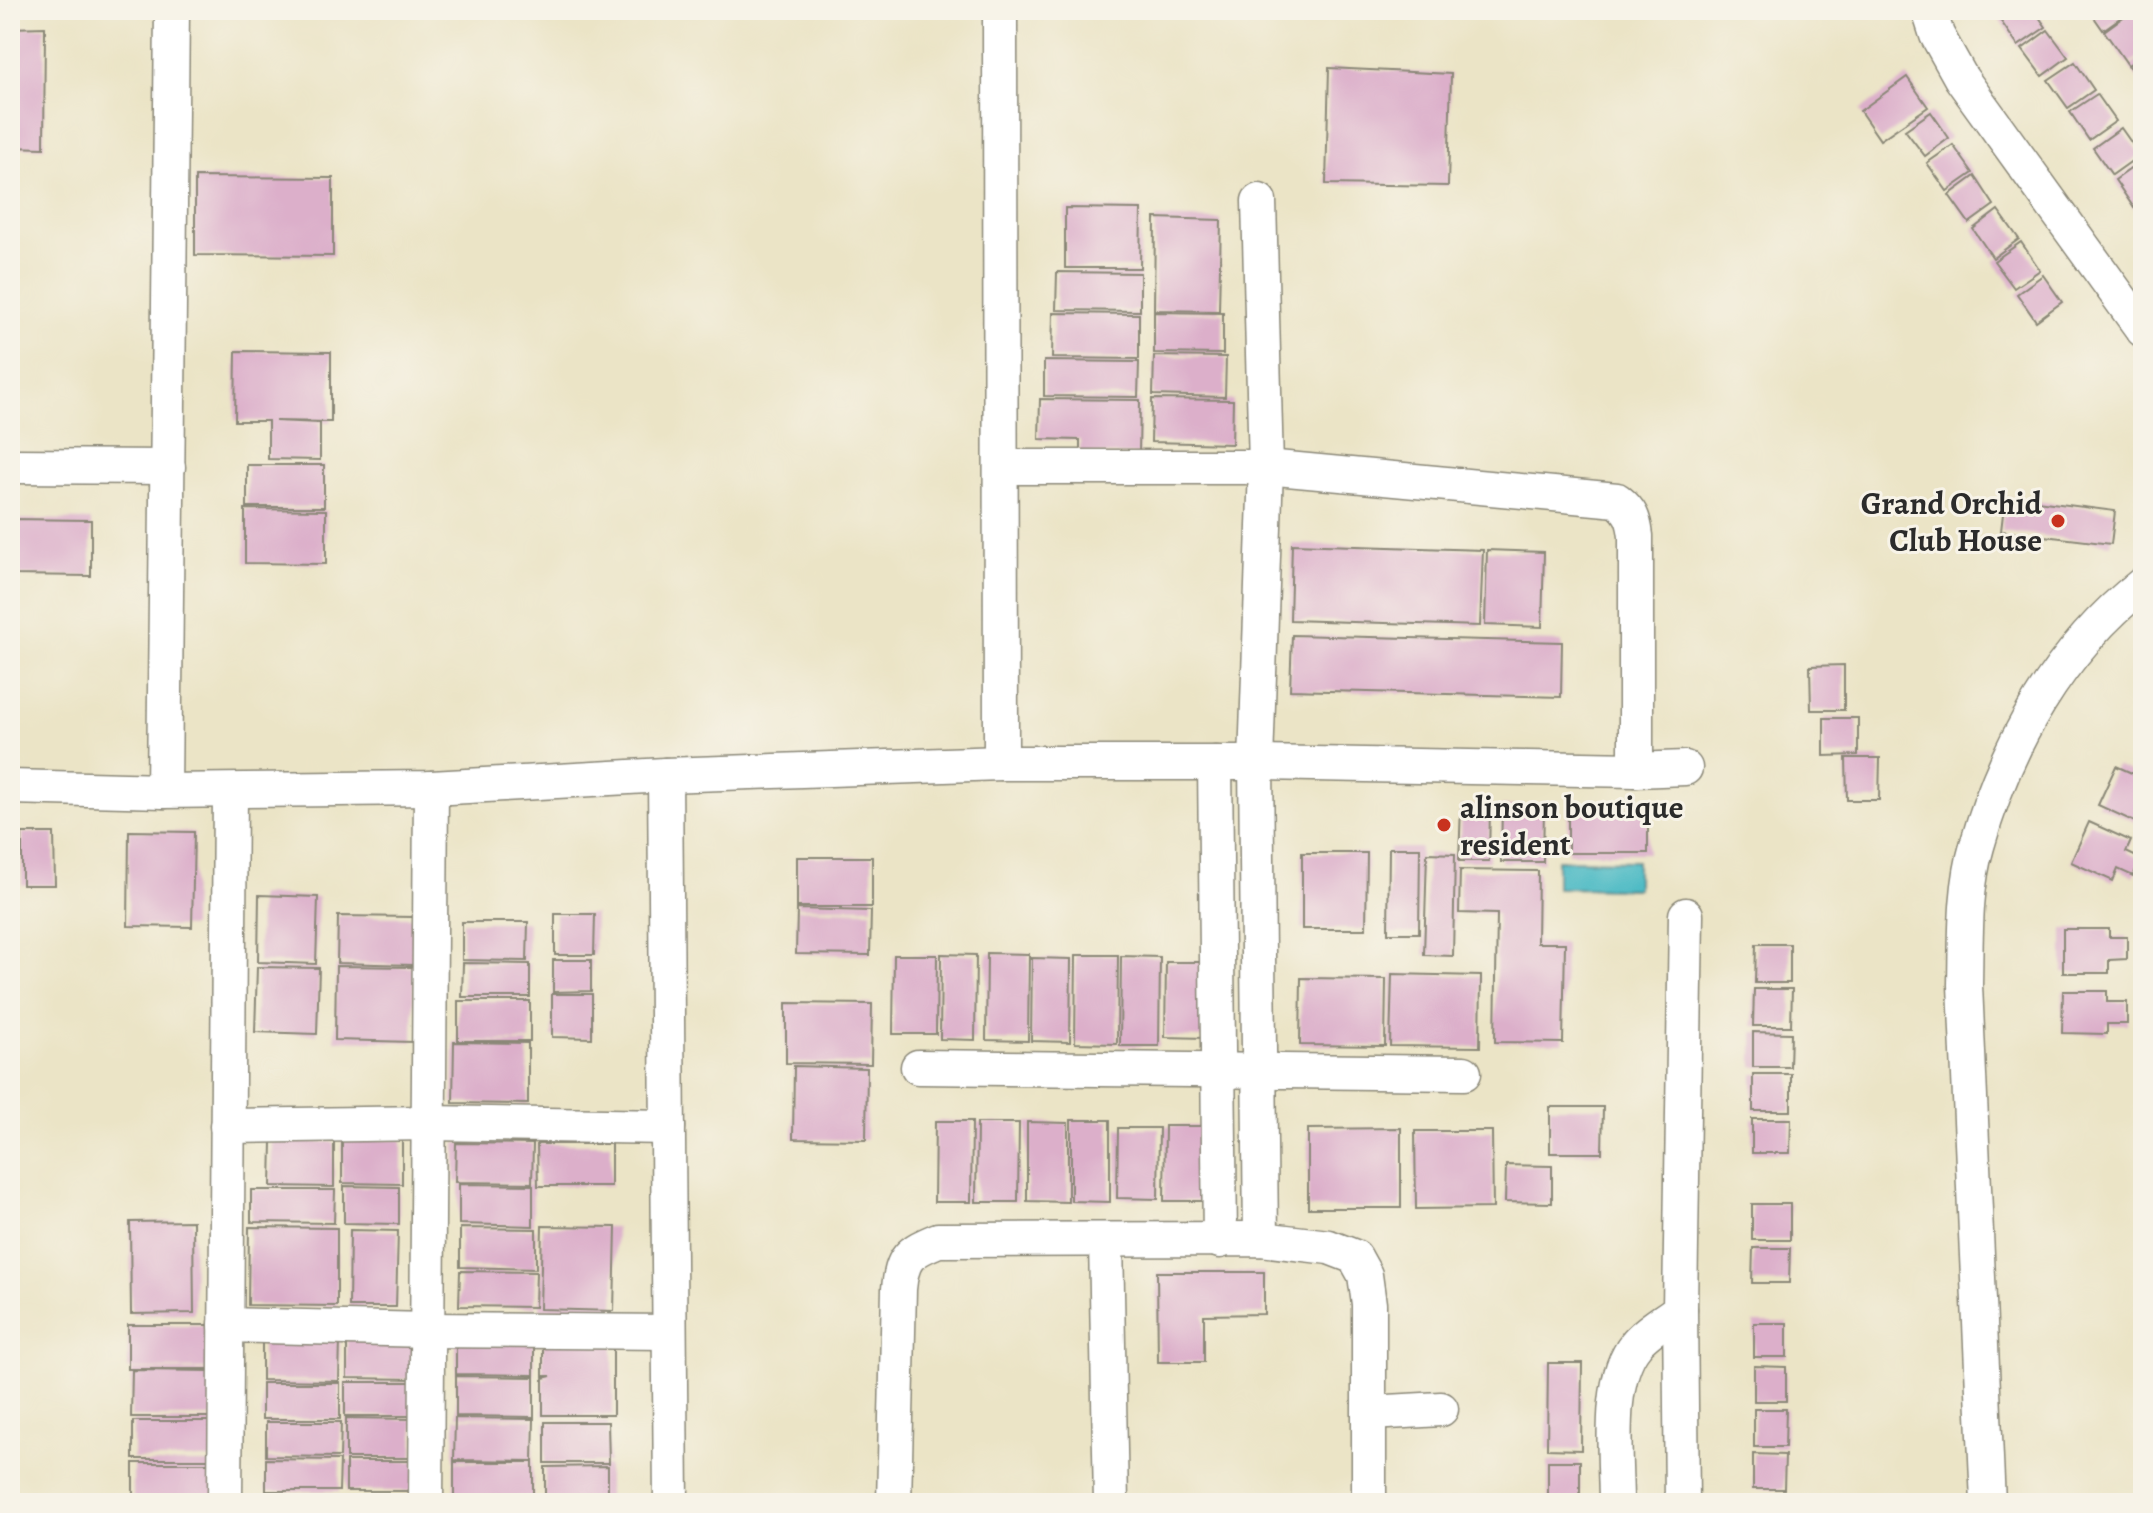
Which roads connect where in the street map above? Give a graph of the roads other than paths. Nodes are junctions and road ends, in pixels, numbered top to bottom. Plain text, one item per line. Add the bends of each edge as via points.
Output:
1 (172, 10) edge
2 (1000, 10) edge
3 (1929, 10) edge
4 (1259, 201) dead end
5 (2133, 296) edge
6 (2143, 330) edge
7 (10, 466) edge
8 (168, 467) junction
9 (1002, 467) junction
10 (1266, 467) junction
11 (2143, 584) edge
12 (1001, 763) junction
13 (1215, 763) junction
14 (1256, 763) junction
15 (1685, 768) dead end
16 (1636, 770) junction
17 (665, 775) junction
18 (10, 787) edge
19 (431, 788) junction
20 (164, 791) junction
21 (230, 791) junction
22 (1686, 915) dead end
23 (918, 1067) dead end
24 (1216, 1071) junction
25 (1258, 1071) junction
26 (1464, 1073) dead end
27 (430, 1123) junction
28 (227, 1126) junction
29 (668, 1127) junction
30 (1261, 1239) junction
31 (1106, 1240) junction
32 (1220, 1241) junction
33 (1680, 1309) junction
34 (226, 1325) junction
35 (427, 1330) junction
36 (669, 1332) junction
37 (1441, 1409) dead end
38 (1370, 1413) junction
39 (225, 1503) edge
40 (426, 1503) edge
41 (671, 1503) edge
42 (894, 1503) edge
43 (1111, 1503) edge
44 (1369, 1503) edge
45 (1616, 1503) edge
46 (1682, 1503) edge
47 (1988, 1503) edge

1 - 8 street
2 - 9 street
3 - 5 street via 1961,78
4 - 10 street
5 - 6 street
7 - 8 street
8 - 20 street
9 - 10 street
9 - 12 street
10 - 14 street
10 - 16 street via 1600,498 1617,500 1628,509 1636,536
11 - 47 street via 2064,663 2013,746 1976,848 1965,985
12 - 13 street
12 - 17 street
13 - 14 street
13 - 24 street
14 - 16 street
14 - 25 street
15 - 16 street
17 - 19 street
17 - 29 street
18 - 20 street
19 - 21 street
19 - 27 street
20 - 21 street
21 - 28 street
22 - 33 street
23 - 24 street
24 - 25 street
24 - 32 street
25 - 26 street
25 - 30 street
27 - 28 street
27 - 29 street
27 - 35 street
28 - 34 street
29 - 36 street
30 - 32 street
30 - 38 street via 1329,1247 1355,1257 1365,1275 1369,1304
31 - 32 street
31 - 42 street via 938,1240 915,1249 901,1265
31 - 43 street
33 - 45 street via 1636,1343 1622,1370 1616,1409
33 - 46 street
34 - 35 street
34 - 39 street
35 - 36 street
35 - 40 street
36 - 41 street
37 - 38 street
38 - 44 street

